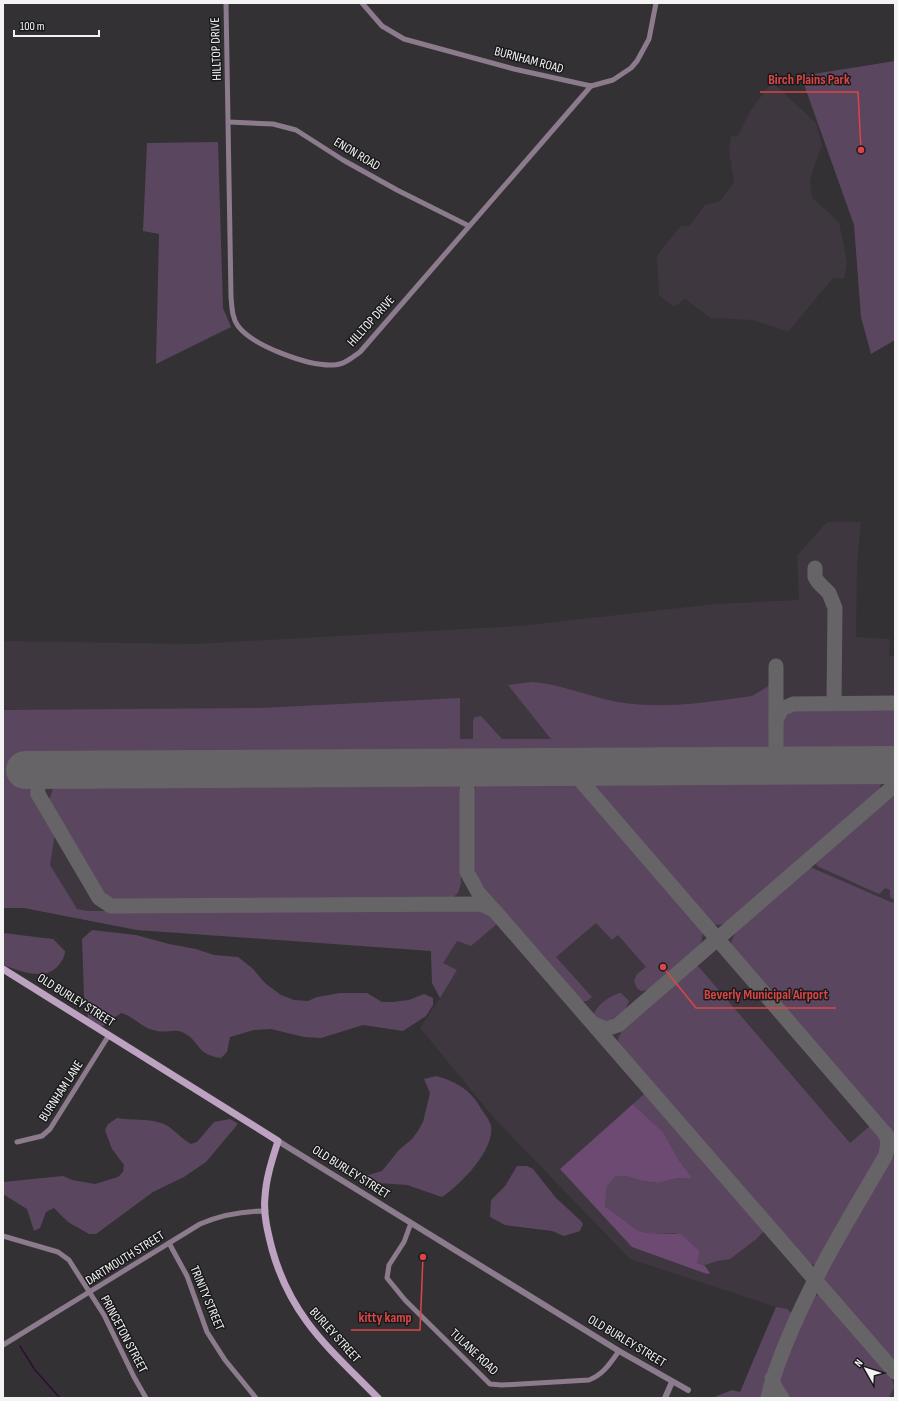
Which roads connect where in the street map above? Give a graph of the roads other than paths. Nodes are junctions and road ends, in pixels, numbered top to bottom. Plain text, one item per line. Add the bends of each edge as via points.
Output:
1 (226, 3) edge
2 (362, 3) edge
3 (656, 3) edge
4 (591, 86) junction
5 (229, 122) junction
6 (469, 226) junction
7 (3, 969) edge
8 (109, 1035) junction
9 (278, 1141) junction
10 (17, 1142) dead end
11 (266, 1211) junction
12 (411, 1223) junction
13 (3, 1236) edge
14 (169, 1243) junction
15 (90, 1293) junction
16 (3, 1345) edge
17 (618, 1351) junction
18 (672, 1382) junction
19 (688, 1390) dead end
20 (146, 1398) edge
21 (256, 1398) edge
22 (378, 1398) edge
23 (665, 1398) edge

1 - 5 street, HILLTOP DRIVE
2 - 4 street, BURNHAM ROAD via 382,26 404,39 514,69
3 - 4 street, BURNHAM ROAD via 649,39 638,61 613,80
4 - 6 street, HILLTOP DRIVE
5 - 6 street, ENON ROAD via 273,124 296,130 397,190
5 - 6 street, HILLTOP DRIVE via 233,316 245,333 272,348 317,363 337,364 352,358 371,340
7 - 8 main road, OLD BURLEY STREET
8 - 9 main road, OLD BURLEY STREET
8 - 10 street, BURNHAM LANE via 50,1129 42,1136
9 - 11 main road, BURLEY STREET via 267,1176 264,1199
9 - 12 street, OLD BURLEY STREET
11 - 14 street, DARTMOUTH STREET via 248,1211 212,1219
11 - 22 main road, BURLEY STREET via 268,1235 279,1270 297,1309 327,1346
12 - 17 street, OLD BURLEY STREET
12 - 17 street, TULANE ROAD via 404,1242 389,1265 387,1278 405,1300 490,1384 589,1380 603,1372
13 - 15 street, PRINCETON STREET via 64,1256 78,1272
14 - 15 street, DARTMOUTH STREET
14 - 21 street, TRINITY STREET via 187,1276 207,1332 225,1360
15 - 16 street, DARTMOUTH STREET
15 - 20 street, PRINCETON STREET
17 - 18 street, OLD BURLEY STREET
18 - 19 street, OLD BURLEY STREET
18 - 23 street

